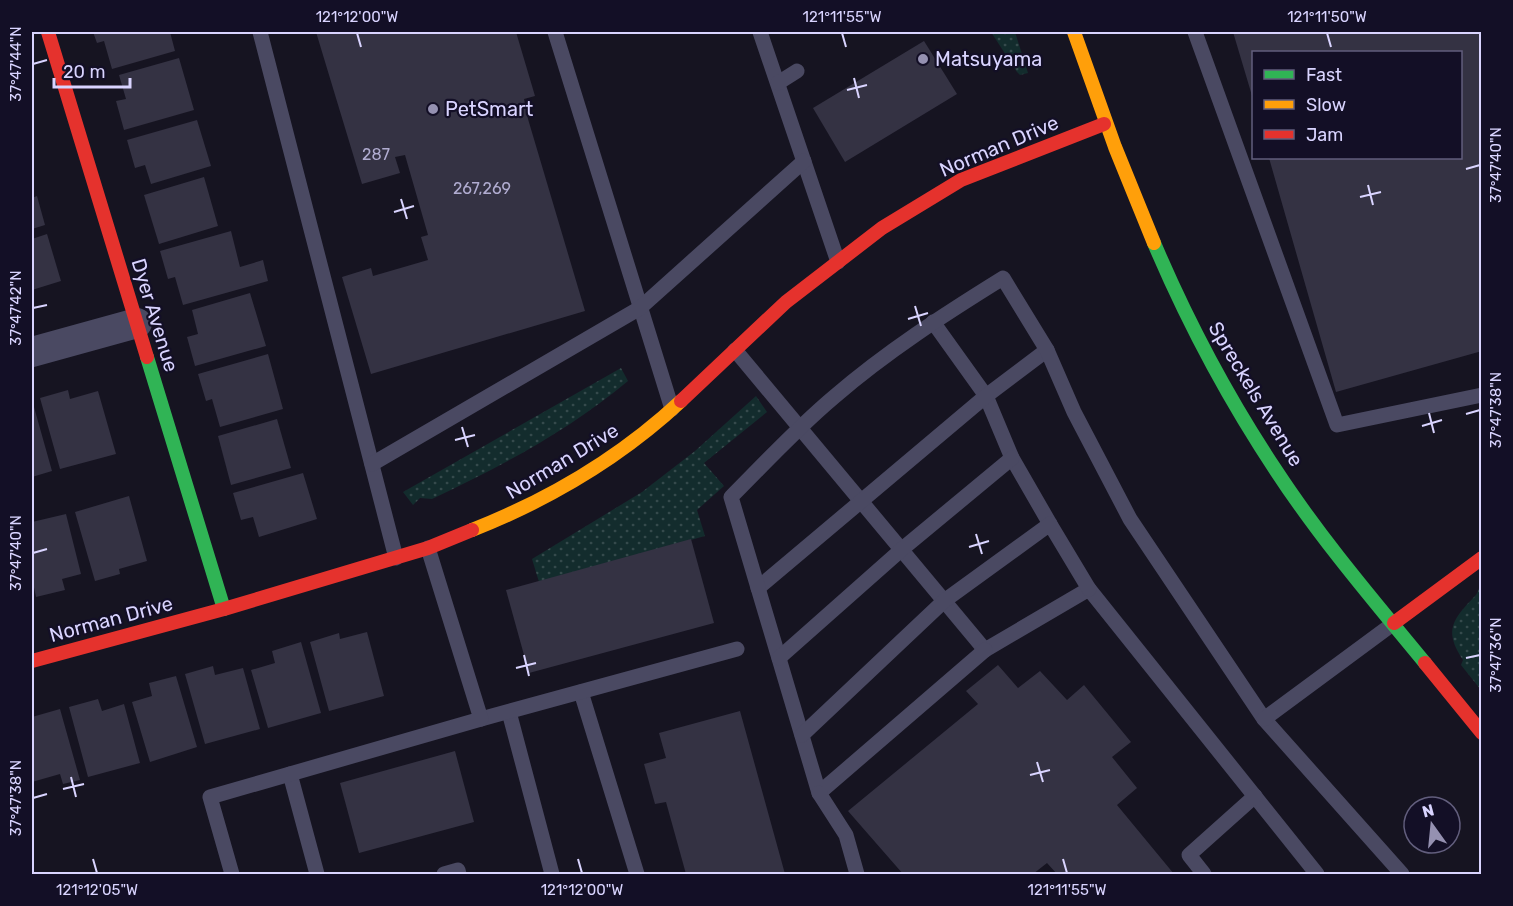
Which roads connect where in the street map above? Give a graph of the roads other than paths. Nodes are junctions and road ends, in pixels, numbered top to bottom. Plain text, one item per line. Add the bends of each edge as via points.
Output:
1 (48, 32) edge
2 (260, 32) edge
3 (555, 32) edge
4 (760, 32) edge
5 (1074, 32) edge
6 (1196, 32) edge
7 (797, 71) dead end
8 (778, 83) junction
9 (1104, 124) junction
10 (804, 161) junction
11 (838, 262) junction
12 (640, 308) junction
13 (933, 322) junction
14 (137, 323) junction
15 (735, 350) junction
16 (1047, 350) junction
17 (32, 352) edge
18 (1482, 394) edge
19 (986, 396) junction
20 (672, 409) junction
21 (800, 428) junction
22 (1012, 458) junction
23 (372, 464) junction
24 (860, 501) junction
25 (1050, 524) junction
26 (428, 548) junction
27 (901, 550) junction
28 (396, 558) junction
29 (1482, 558) edge
30 (758, 588) junction
31 (1089, 590) junction
32 (944, 601) junction
33 (224, 609) junction
34 (1394, 623) junction
35 (738, 649) dead end
36 (985, 650) junction
37 (779, 658) junction
38 (32, 661) edge
39 (581, 692) junction
40 (509, 712) junction
41 (481, 719) junction
42 (1264, 719) junction
43 (1482, 733) edge
44 (802, 735) junction
45 (290, 774) junction
46 (819, 793) junction
47 (1255, 796) junction
48 (232, 874) edge
49 (317, 874) edge
50 (444, 874) edge
51 (459, 874) edge
52 (552, 874) edge
53 (637, 874) edge
54 (857, 874) edge
55 (1204, 874) edge
56 (1317, 874) edge
57 (1402, 874) edge

1 - 14 street, Dyer Avenue
2 - 23 lane
3 - 12 lane
4 - 8 lane
5 - 9 street, Spreckels Avenue
6 - 18 lane via 1337,425
7 - 8 lane
8 - 10 lane
9 - 11 street, Norman Drive via 961,180 882,228
9 - 34 street, Spreckels Avenue via 1145,229 1206,352 1277,471 1340,558
10 - 11 lane
10 - 12 lane
11 - 15 street, Norman Drive via 786,302
12 - 20 lane
12 - 23 lane
13 - 16 lane via 1003,278
13 - 19 lane
13 - 21 lane
14 - 17 street
14 - 33 street, Dyer Avenue
15 - 20 street, Norman Drive
15 - 21 lane
16 - 19 lane
16 - 42 lane via 1074,412 1130,519
19 - 22 lane
19 - 24 lane
20 - 26 street, Norman Drive via 609,459 515,513
21 - 24 lane
21 - 30 lane via 731,497
22 - 25 lane
22 - 27 lane
23 - 28 lane
24 - 27 lane
24 - 30 lane
25 - 31 lane
25 - 32 lane
26 - 28 street, Norman Drive
26 - 41 lane
27 - 32 lane
27 - 37 lane
28 - 33 street, Norman Drive
29 - 34 street
30 - 37 lane
31 - 36 lane
31 - 47 lane
32 - 36 lane
32 - 44 lane
33 - 38 street, Norman Drive
34 - 42 lane
34 - 43 street, Spreckels Avenue
35 - 39 lane
36 - 46 lane
37 - 44 lane
39 - 40 lane
39 - 53 lane
40 - 41 lane
40 - 52 lane
41 - 45 lane
42 - 57 lane
44 - 46 lane
45 - 48 lane via 210,797
45 - 49 lane
46 - 54 lane via 846,835
47 - 55 lane via 1189,855
47 - 56 lane
50 - 51 lane via 458,870

